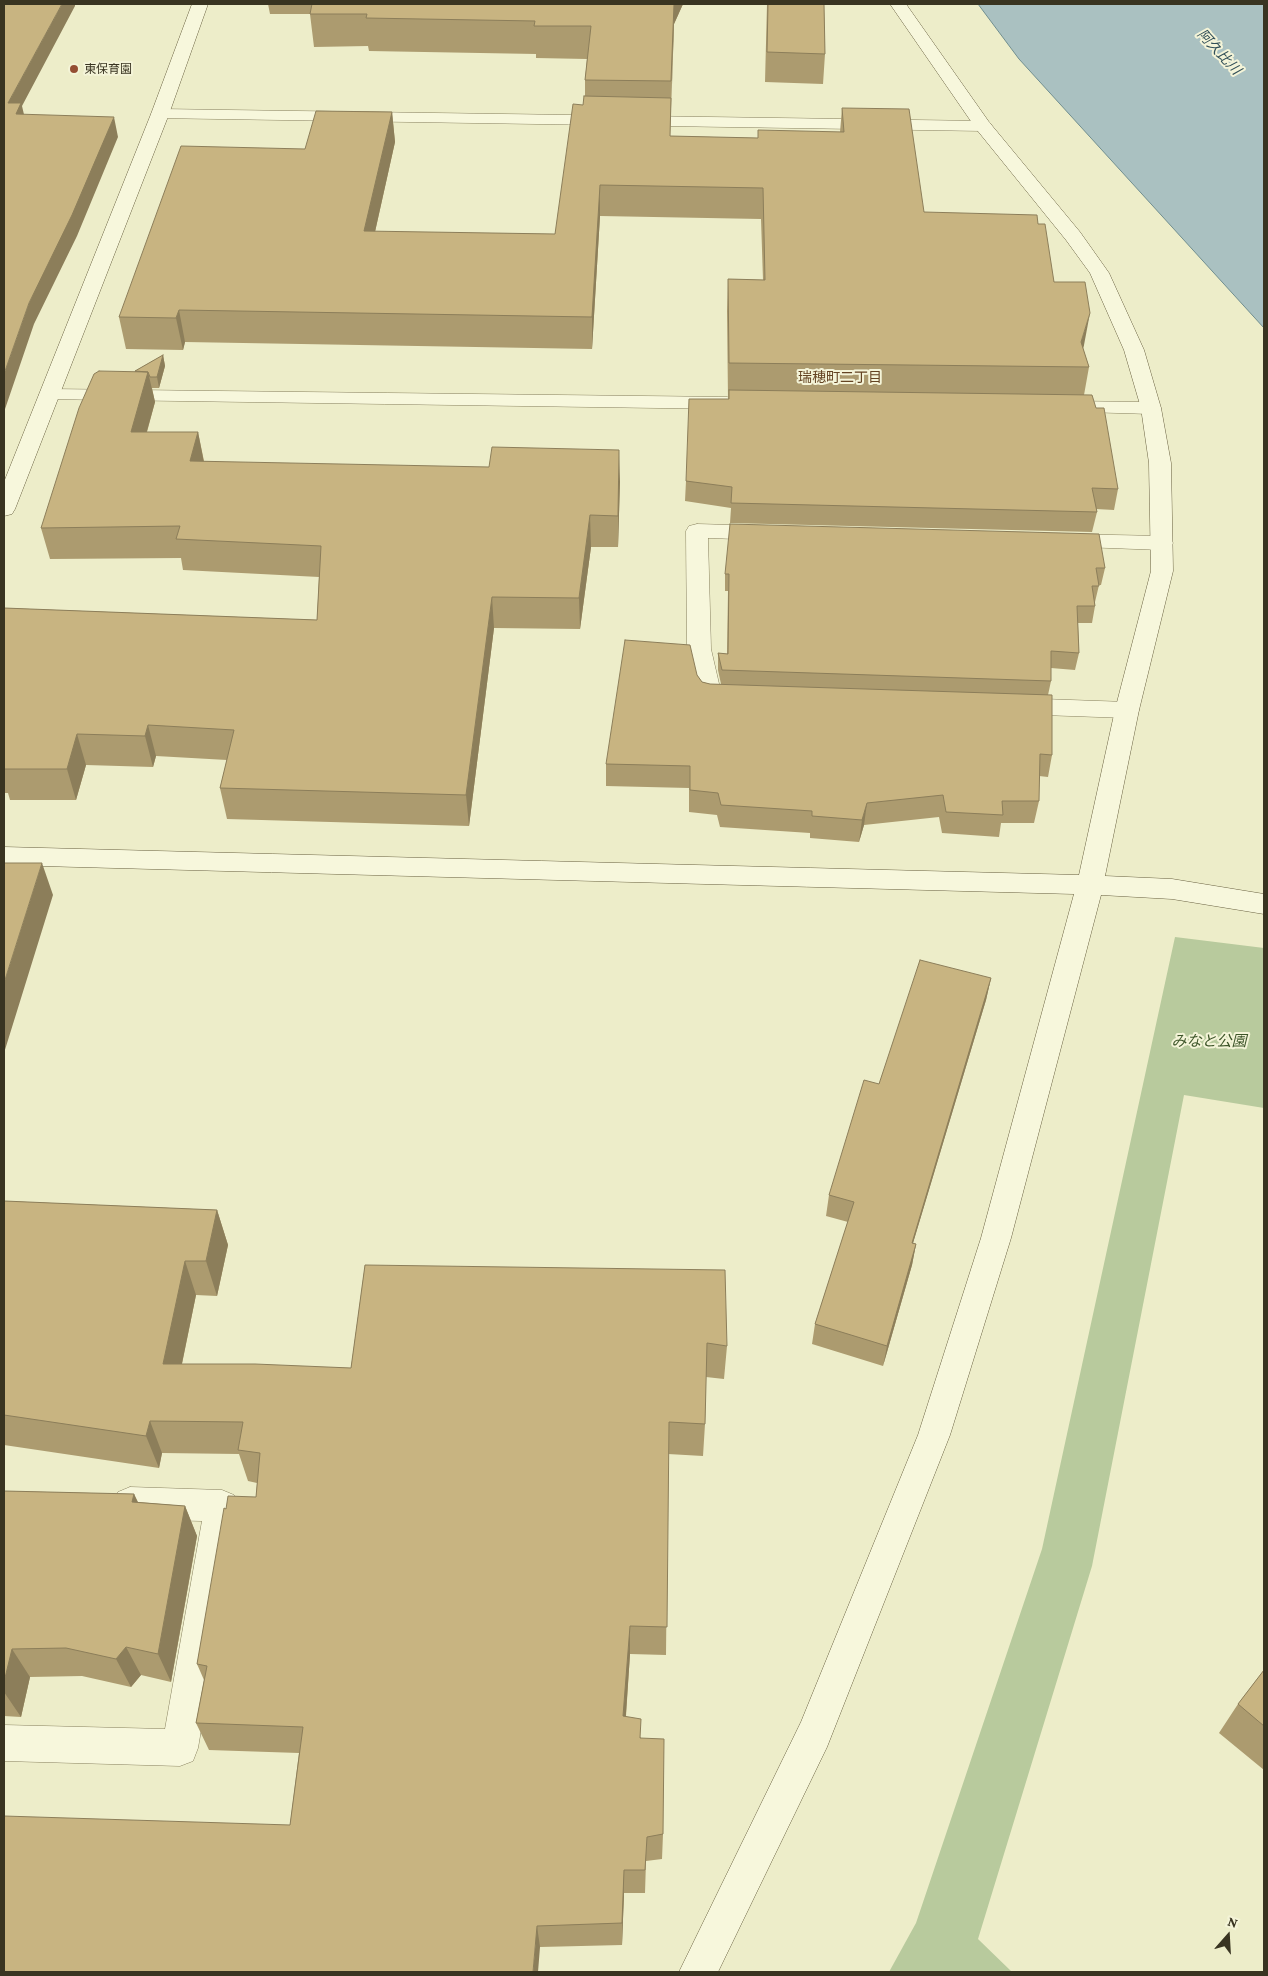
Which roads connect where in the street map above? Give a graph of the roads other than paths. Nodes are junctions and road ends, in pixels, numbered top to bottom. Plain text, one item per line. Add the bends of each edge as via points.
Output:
1 (200, 4) edge
2 (898, 4) edge
3 (160, 114) junction
4 (982, 126) junction
5 (50, 395) junction
6 (744, 404) edge
7 (1042, 407) edge
8 (1152, 408) junction
9 (4, 509) edge
10 (786, 533) edge
11 (1043, 540) edge
12 (1162, 543) junction
13 (760, 698) edge
14 (988, 705) edge
15 (1127, 710) junction
16 (4, 856) edge
17 (1090, 884) junction
18 (1264, 904) edge
19 (103, 1502) edge
20 (4, 1744) edge
21 (698, 1972) edge

1 - 3 street
2 - 4 street
3 - 4 street
3 - 5 street
4 - 8 street via 1073,236 1099,273 1134,350
5 - 6 street
5 - 9 street
7 - 8 street
8 - 12 street via 1160,463
10 - 13 street via 697,531 699,649 710,696
11 - 12 street
12 - 15 street via 1162,571
14 - 15 street
15 - 17 street
16 - 17 street
17 - 18 street via 1172,889
17 - 21 street via 996,1238 934,1435 814,1734
19 - 20 street via 222,1506 180,1748

